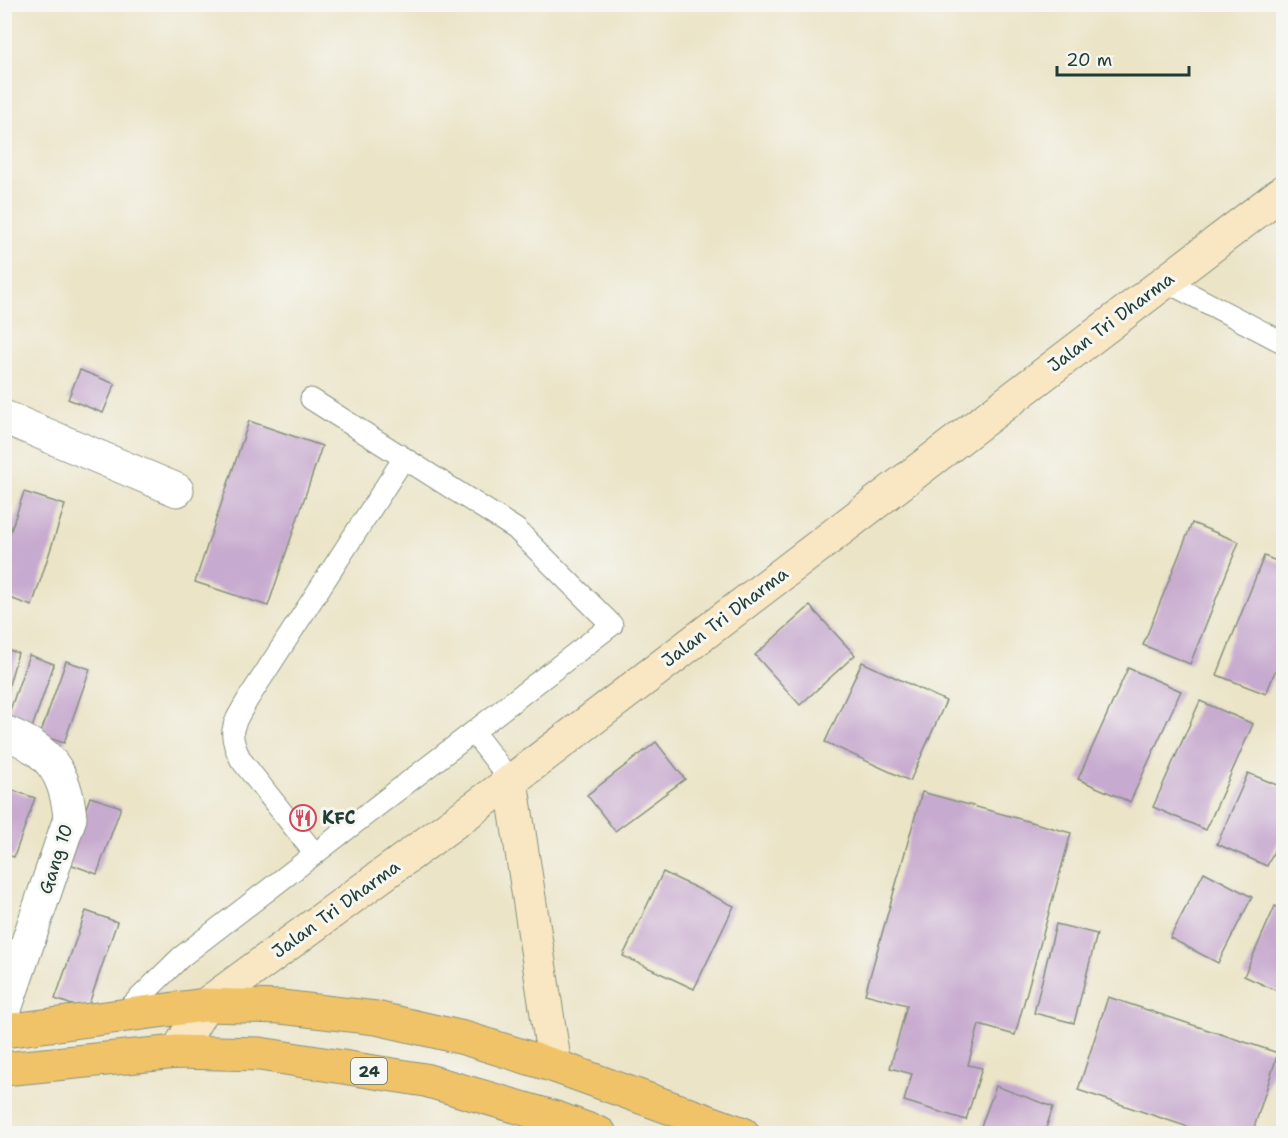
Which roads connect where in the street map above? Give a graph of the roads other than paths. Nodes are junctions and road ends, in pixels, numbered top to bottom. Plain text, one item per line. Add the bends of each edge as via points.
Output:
1 (1284, 191) edge
2 (1165, 281) junction
3 (1284, 343) edge
4 (311, 399) dead end
5 (4, 417) edge
6 (404, 458) junction
7 (177, 490) dead end
8 (4, 732) edge
9 (474, 733) junction
10 (511, 781) junction
11 (315, 854) junction
12 (205, 1005) junction
13 (4, 1012) edge
14 (120, 1016) junction
15 (4, 1031) edge
16 (177, 1052) junction
17 (555, 1066) junction
18 (4, 1069) edge
19 (556, 1118) junction
20 (600, 1134) edge
21 (744, 1134) edge

1 - 2 main road, Jalan Tri Dharma
2 - 3 lane
2 - 10 main road, Jalan Tri Dharma
4 - 6 lane
5 - 7 street
6 - 9 lane via 516,529 612,625
6 - 11 lane via 231,729 231,742 241,760
8 - 13 street, Gang 10 via 30,742 57,767 69,801 70,818
9 - 10 lane
9 - 11 lane
10 - 12 main road, Jalan Tri Dharma
10 - 17 main road
11 - 14 lane via 181,957
12 - 14 highway
12 - 16 main road, Jalan Tri Dharma
12 - 17 highway via 376,1018 464,1038
14 - 15 highway
16 - 18 highway, 24
16 - 19 highway, 24 via 260,1054 425,1080
17 - 19 highway
17 - 21 highway
19 - 20 highway, 24

